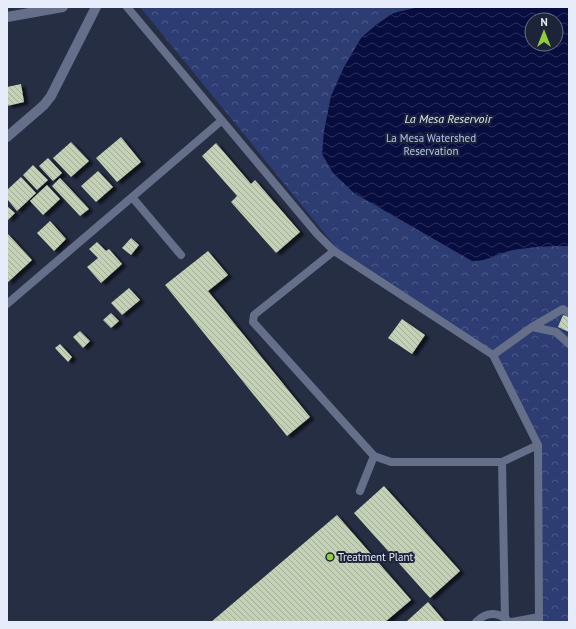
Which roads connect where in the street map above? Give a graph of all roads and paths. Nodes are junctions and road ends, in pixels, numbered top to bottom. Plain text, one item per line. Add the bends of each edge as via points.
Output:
1 (63, 7) edge
2 (96, 7) edge
3 (127, 7) edge
4 (7, 17) edge
5 (221, 121) junction
6 (7, 137) edge
7 (132, 197) junction
8 (334, 251) junction
9 (181, 255) dead end
10 (7, 304) edge
11 (569, 313) edge
12 (532, 327) junction
13 (569, 344) edge
14 (493, 354) junction
15 (538, 445) junction
16 (374, 456) junction
17 (502, 462) junction
18 (360, 491) dead end
19 (539, 619) edge
20 (508, 621) edge
21 (476, 622) edge

1 - 4 street
2 - 6 street via 51,96
3 - 5 lane
5 - 7 lane
5 - 8 lane
7 - 9 lane
7 - 10 lane
8 - 14 lane
8 - 16 lane via 254,315 254,322
11 - 12 lane via 563,309
12 - 13 lane via 556,332
12 - 14 lane
14 - 15 lane
15 - 17 lane
15 - 19 lane
16 - 17 lane via 391,462
16 - 18 lane
17 - 20 lane
19 - 20 lane
20 - 21 lane via 493,614

